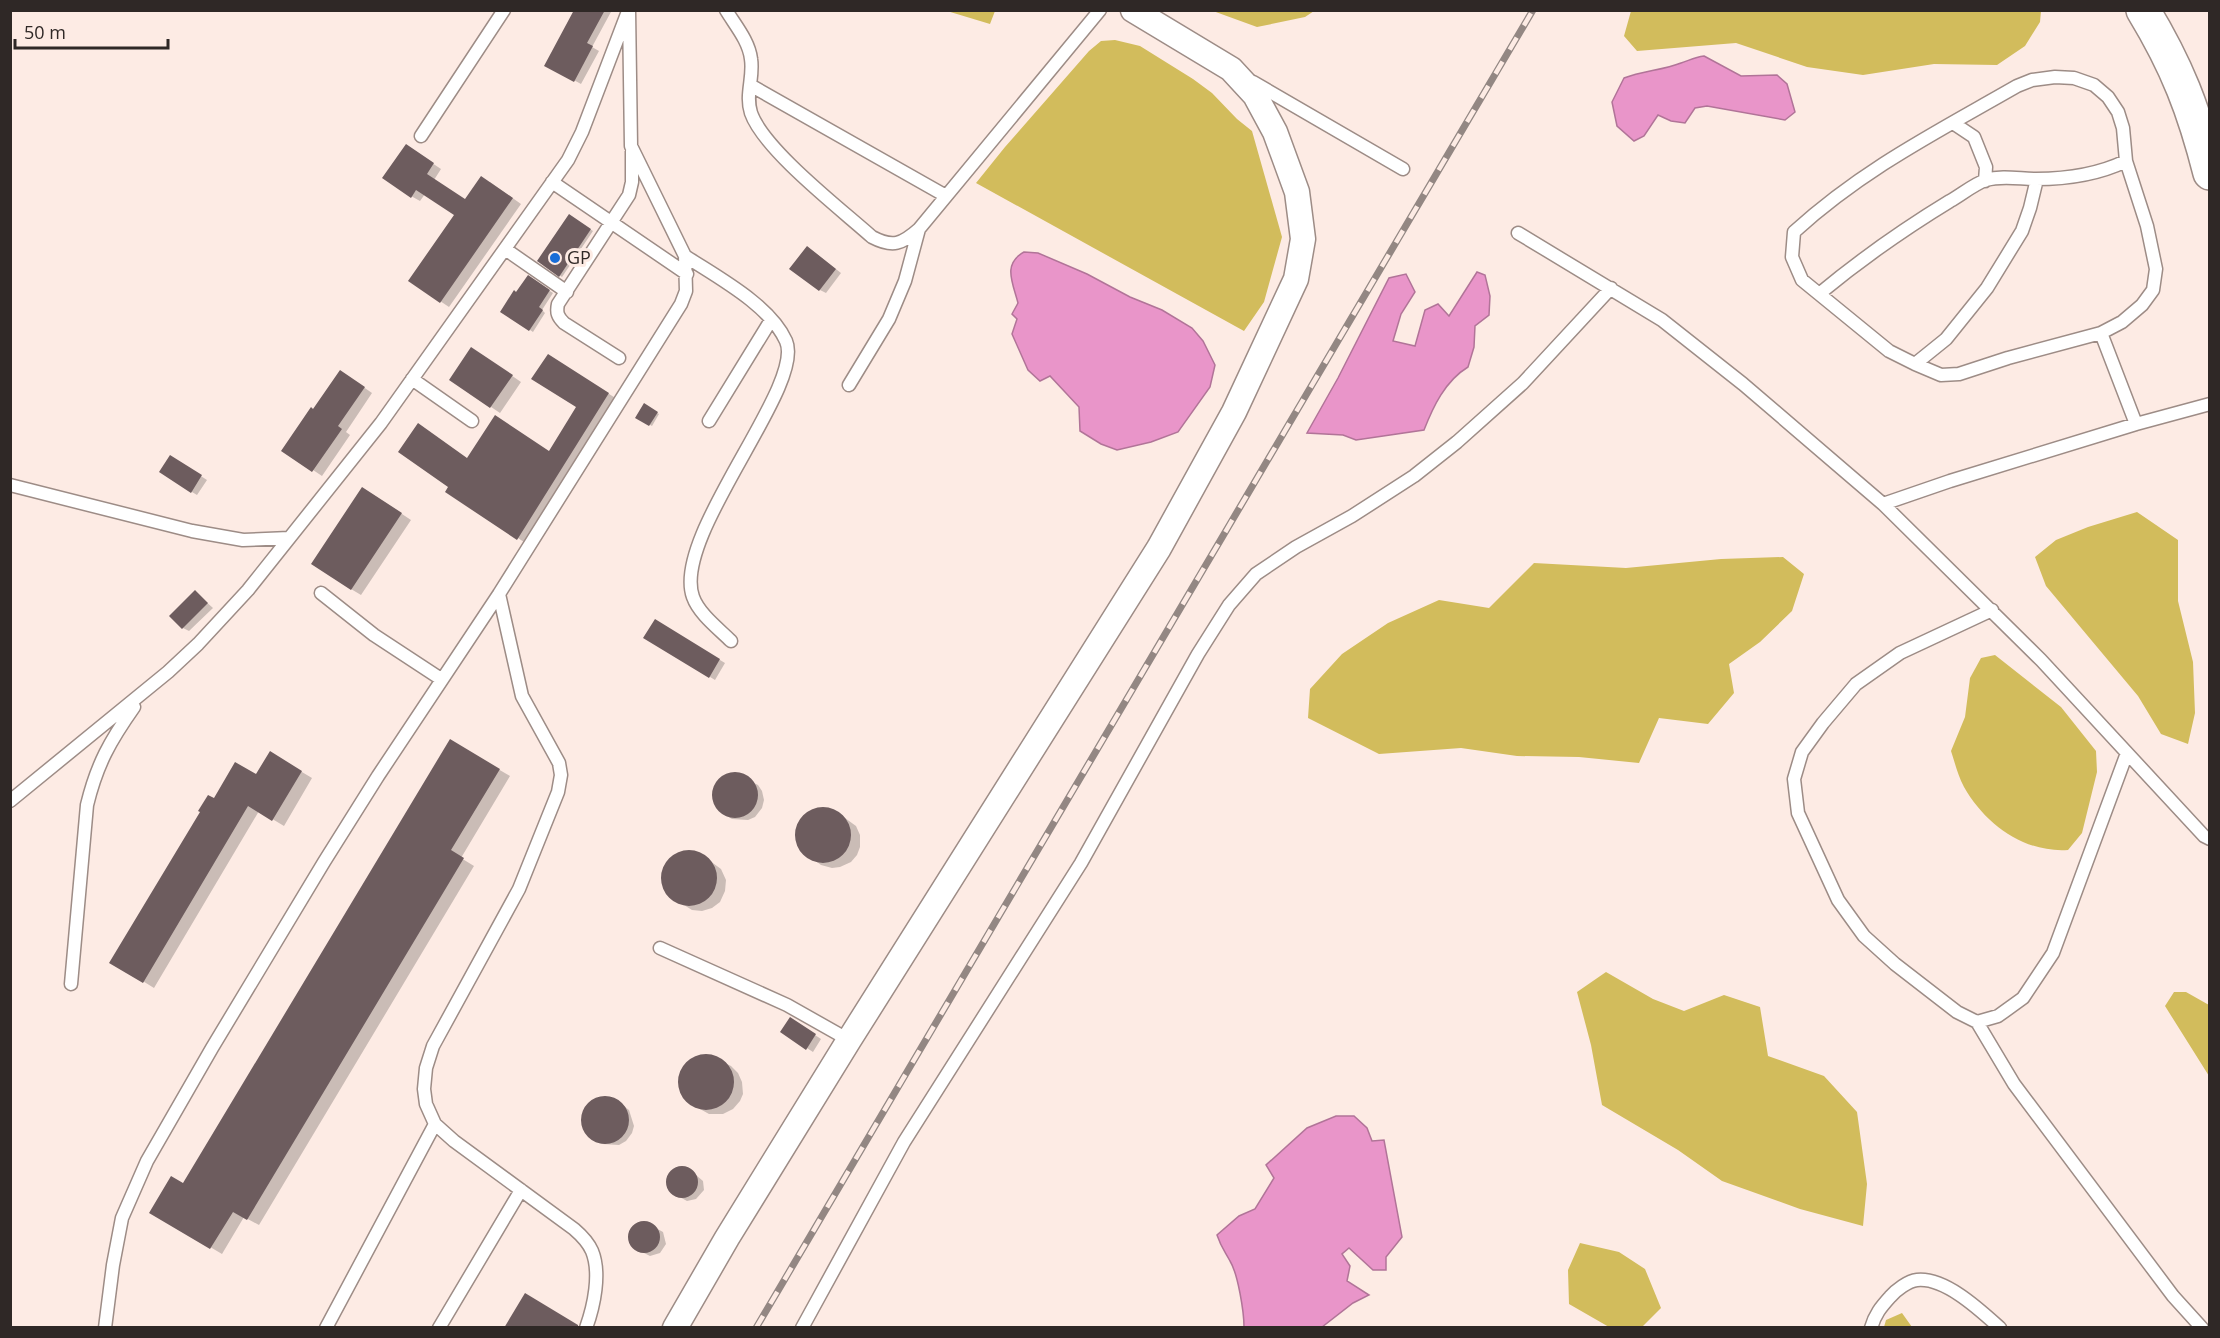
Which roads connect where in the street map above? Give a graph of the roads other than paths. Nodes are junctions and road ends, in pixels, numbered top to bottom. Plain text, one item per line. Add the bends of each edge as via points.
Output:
1 (504, 10) edge
2 (629, 10) edge
3 (1100, 10) edge
4 (1133, 10) edge
5 (2143, 10) edge
6 (725, 11) edge
7 (1231, 69) junction
8 (750, 85) junction
9 (1953, 123) junction
10 (421, 136) dead end
11 (632, 146) junction
12 (2126, 161) junction
13 (1403, 169) dead end
14 (2210, 173) edge
15 (2037, 179) junction
16 (1985, 181) junction
17 (552, 182) junction
18 (946, 196) junction
19 (612, 223) junction
20 (919, 229) junction
21 (1518, 233) dead end
22 (505, 249) junction
23 (685, 256) junction
24 (687, 274) junction
25 (1611, 288) junction
26 (567, 292) junction
27 (1819, 294) junction
28 (771, 320) junction
29 (2101, 333) junction
30 (619, 358) dead end
31 (1915, 364) junction
32 (412, 379) junction
33 (849, 385) dead end
34 (2210, 404) edge
35 (472, 421) dead end
36 (709, 421) dead end
37 (2136, 424) junction
38 (10, 485) edge
39 (1883, 504) junction
40 (289, 538) junction
41 (321, 593) dead end
42 (499, 594) junction
43 (1992, 610) junction
44 (731, 641) dead end
45 (441, 679) junction
46 (143, 694) junction
47 (2127, 753) junction
48 (10, 801) edge
49 (2210, 839) edge
50 (660, 948) dead end
51 (70, 984) dead end
52 (1977, 1022) junction
53 (849, 1041) junction
54 (435, 1124) junction
55 (521, 1190) junction
56 (105, 1328) edge
57 (326, 1328) edge
58 (439, 1328) edge
59 (586, 1328) edge
60 (675, 1328) edge
61 (802, 1328) edge
62 (1871, 1328) edge
63 (2000, 1328) edge
64 (2202, 1328) edge

1 - 10 lane
2 - 11 lane
2 - 17 lane via 582,132
3 - 18 lane
4 - 7 street
5 - 14 main road via 2185,88
6 - 8 lane via 749,51
7 - 13 lane
7 - 53 street via 1255,95 1275,132 1297,192 1303,239 1296,279 1234,412 1159,548
8 - 18 lane
8 - 20 lane via 751,114 762,132 782,156 872,237 885,244 898,243
9 - 12 lane via 2032,80 2074,78 2094,85 2118,112
9 - 16 lane via 1974,137 1986,167
9 - 27 lane via 1868,173 1794,232 1792,257 1802,280
11 - 19 lane via 629,195
11 - 23 lane
12 - 15 lane via 2083,175
12 - 29 lane via 2153,249 2153,290 2122,322
15 - 16 lane via 2003,177
15 - 31 lane via 2022,231 1987,288 1946,339
16 - 27 lane via 1918,221
17 - 19 lane
17 - 22 lane
18 - 20 lane
19 - 24 lane
19 - 26 lane
20 - 33 lane via 905,281 889,319
21 - 25 lane
22 - 26 lane
22 - 32 lane
23 - 24 lane
23 - 28 lane via 743,295
24 - 42 lane via 681,304
25 - 39 lane via 1662,320 1734,377
25 - 61 lane via 1523,383 1457,442 1414,476 1256,574 1228,605 1081,863 904,1142
26 - 30 lane via 558,304 559,317
27 - 31 lane via 1889,351
28 - 36 lane
28 - 44 lane via 787,343 785,368 717,504 690,579 693,599
29 - 31 lane via 1959,374 1941,375
29 - 37 lane
32 - 35 lane
32 - 40 lane
34 - 37 lane
37 - 39 lane
38 - 40 lane via 192,531 243,540
39 - 43 lane
40 - 46 lane via 198,644
41 - 45 lane
42 - 45 lane
42 - 54 lane via 522,696 559,763 561,775 555,801 519,889 433,1046 424,1089
43 - 47 lane
43 - 52 lane via 1900,653 1856,684 1802,752 1794,780 1798,813 1838,900 1864,936 1957,1012
45 - 56 lane via 318,872 147,1161 122,1218
46 - 48 lane
46 - 51 lane via 103,754 87,805
47 - 49 lane
47 - 52 lane via 2053,953 2023,998 1998,1016
50 - 53 lane via 787,1005
52 - 64 lane via 2014,1084 2173,1296
53 - 60 street
54 - 55 lane
54 - 57 lane
55 - 58 lane
55 - 59 lane via 574,1228 592,1252 594,1291
62 - 63 lane via 1876,1311 1898,1289 1917,1280 1942,1285 1966,1298

